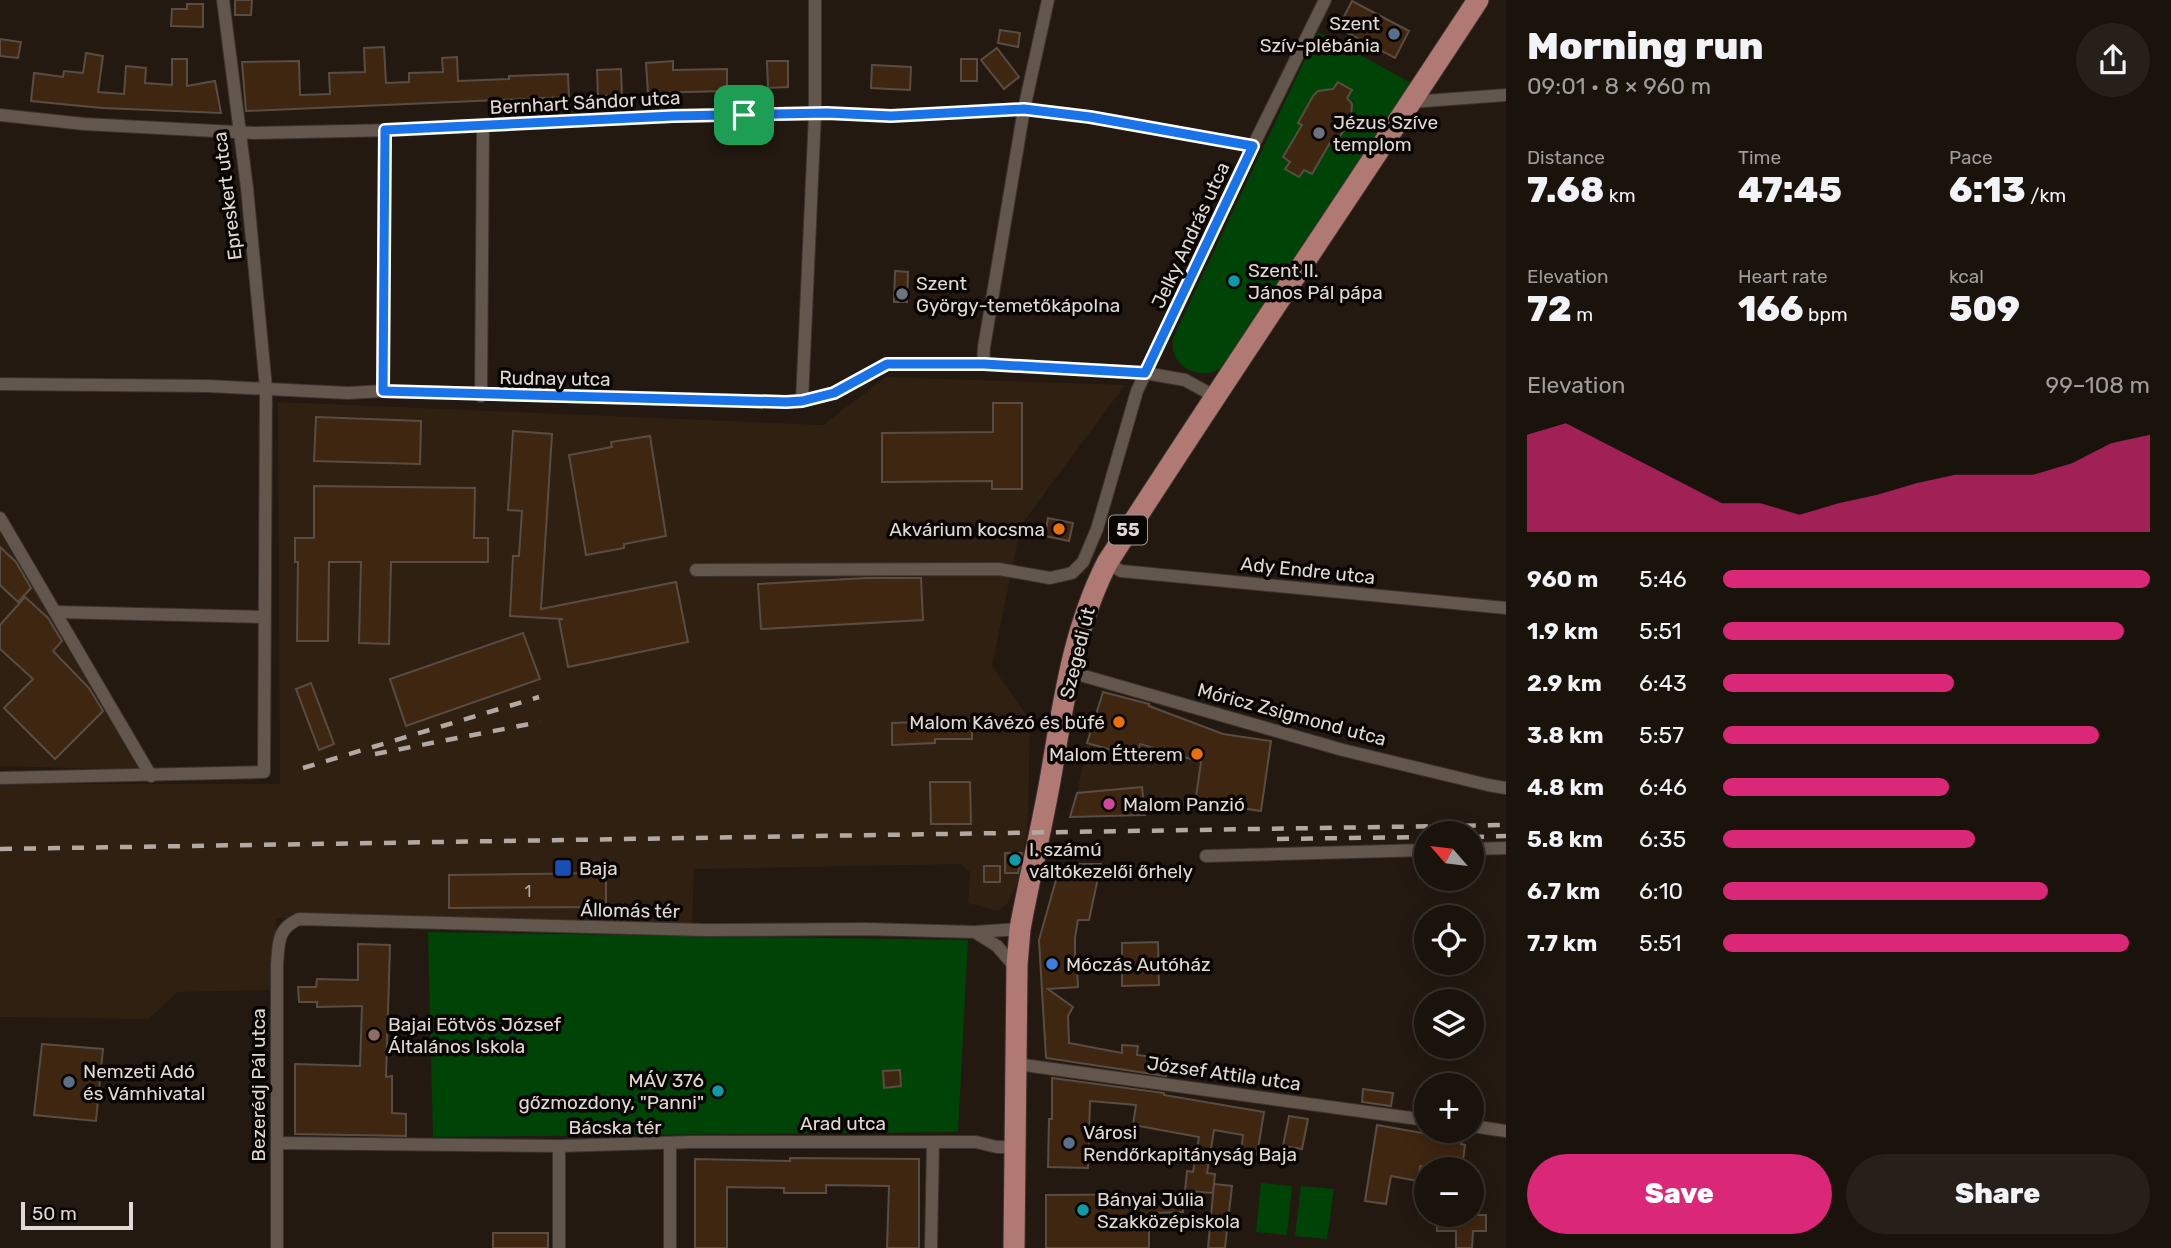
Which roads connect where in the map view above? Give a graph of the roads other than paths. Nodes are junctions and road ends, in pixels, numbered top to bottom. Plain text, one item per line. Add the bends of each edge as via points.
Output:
1 (223, 0) edge
2 (815, 0) edge
3 (1048, 0) edge
4 (1325, 0) edge
5 (1478, 0) edge
6 (1506, 95) edge
7 (1411, 102) junction
8 (1024, 109) junction
9 (815, 113) junction
10 (0, 115) edge
11 (483, 125) junction
12 (385, 130) junction
13 (239, 132) junction
14 (1253, 146) junction
15 (984, 364) junction
16 (1145, 373) junction
17 (0, 384) edge
18 (266, 388) junction
19 (383, 391) junction
20 (481, 396) junction
21 (1214, 396) junction
22 (802, 401) junction
23 (0, 518) edge
24 (1107, 563) junction
25 (696, 570) dead end
26 (1506, 608) edge
27 (56, 612) junction
28 (264, 617) junction
29 (1070, 672) junction
30 (151, 776) junction
31 (0, 778) edge
32 (1506, 788) edge
33 (1506, 848) edge
34 (1484, 849) edge
35 (1414, 850) edge
36 (1206, 856) dead end
37 (286, 925) joint
38 (1020, 929) junction
39 (975, 932) junction
40 (1017, 970) junction
41 (1016, 1064) junction
42 (1414, 1118) edge
43 (1484, 1128) edge
44 (1506, 1131) edge
45 (933, 1142) junction
46 (277, 1143) junction
47 (670, 1143) junction
48 (559, 1146) junction
49 (1016, 1147) junction
50 (278, 1248) edge
51 (559, 1248) edge
52 (670, 1248) edge
53 (930, 1248) edge
54 (1014, 1248) edge

1 - 13 street, Epreskert utca
2 - 9 street
3 - 8 street
4 - 14 street, Jelky András utca
5 - 7 main road, Szegedi út / 55
6 - 7 street
7 - 21 main road, Szegedi út / 55
8 - 9 street, Bernhart Sándor utca via 891,116
8 - 14 street, Bernhart Sándor utca
8 - 15 street
9 - 11 street, Bernhart Sándor utca
9 - 22 street
10 - 13 street, Bernhart Sándor utca
11 - 12 street, Bernhart Sándor utca
11 - 20 street
12 - 13 street, Bernhart Sándor utca
12 - 19 street
13 - 18 street, Epreskert utca
14 - 16 street, Jelky András utca
15 - 16 street, Rudnay utca
15 - 22 street, Rudnay utca via 887,364 834,393
16 - 21 street, Rudnay utca via 1185,380
16 - 25 street, Jelky András utca via 1097,529 1083,562 1072,573 1051,578 999,569
17 - 18 street, Rudnay utca
18 - 19 street, Rudnay utca
18 - 28 street
19 - 20 street, Rudnay utca
20 - 22 street, Rudnay utca
21 - 24 main road, Szegedi út / 55
23 - 27 street
24 - 26 street, Ady Endre utca via 1121,571
24 - 29 main road, Szegedi út / 55 via 1082,620
27 - 28 street
27 - 30 street
28 - 30 street via 264,772
29 - 32 street, Móricz Zsigmond utca via 1343,750
29 - 38 main road, Szegedi út / 55
30 - 31 street
33 - 34 street
35 - 36 street
37 - 39 street, Állomás tér via 299,919 335,919 606,929
37 - 46 street, Bezerédj Pál utca via 277,964
38 - 39 street, Állomás tér
38 - 40 main road, Szegedi út / 55
39 - 40 street via 997,946
40 - 41 main road, Szegedi út / 55
41 - 42 street, József Attila utca
41 - 49 main road, Szegedi út / 55
43 - 44 street
45 - 47 street, Arad utca
45 - 49 street, Arad utca
45 - 53 street
46 - 48 street
46 - 50 street, Bezerédj Pál utca
47 - 48 street, Bácska tér
47 - 52 street, Bácska tér
48 - 51 street, Bácska tér
49 - 54 main road, Szegedi út / 55

